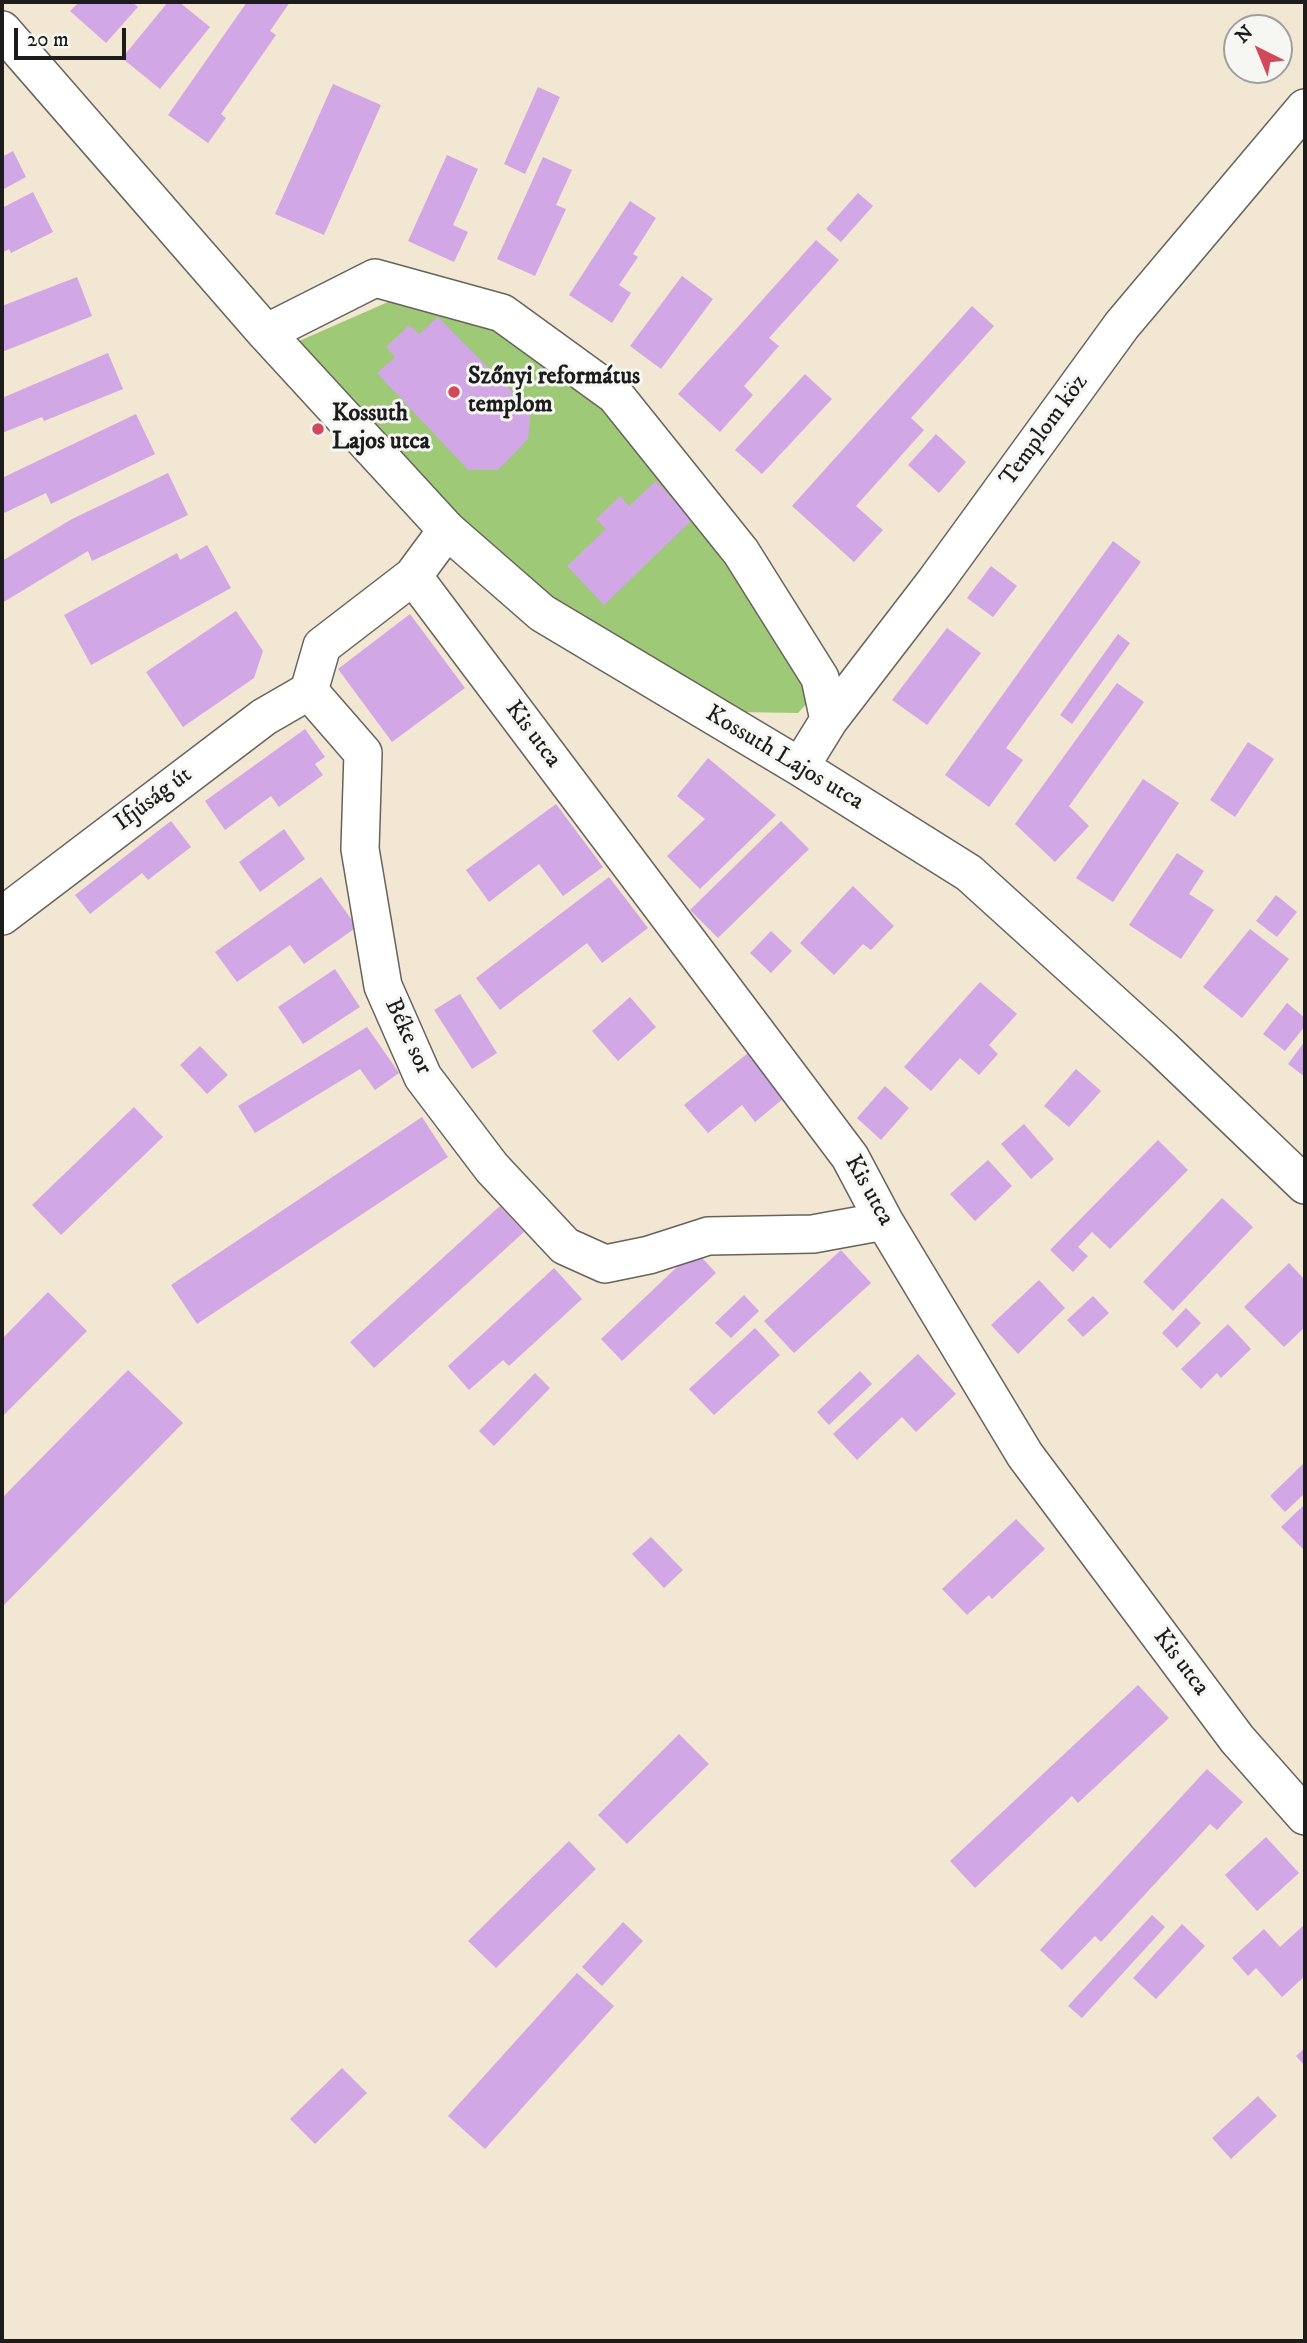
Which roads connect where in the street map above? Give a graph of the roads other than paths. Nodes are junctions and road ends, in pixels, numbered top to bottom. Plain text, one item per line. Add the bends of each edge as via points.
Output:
1 (2, 30) edge
2 (1305, 108) edge
3 (266, 333) junction
4 (447, 530) junction
5 (413, 576) junction
6 (309, 691) junction
7 (829, 720) junction
8 (800, 766) junction
9 (2, 916) edge
10 (1305, 1185) edge
11 (884, 1221) junction
12 (1305, 1816) edge

1 - 3 street, Kossuth Lajos utca
2 - 7 street, Templom köz via 1122,325
3 - 4 street, Kossuth Lajos utca
3 - 7 street via 375,278 502,313 615,395 741,552 820,678
4 - 5 street
4 - 8 street, Kossuth Lajos utca via 542,613
5 - 6 street via 322,646
5 - 11 street, Kis utca via 850,1157
6 - 9 street, Ifjúság út via 264,717
6 - 11 street, Béke sor via 363,753 360,849 383,986 423,1077 492,1168 565,1246 605,1264 708,1236 813,1234
7 - 8 street, Templom köz
8 - 10 street, Kossuth Lajos utca via 969,873
11 - 12 street, Kis utca via 1025,1455 1237,1739

